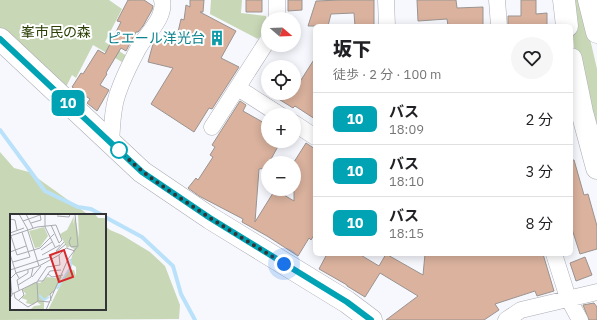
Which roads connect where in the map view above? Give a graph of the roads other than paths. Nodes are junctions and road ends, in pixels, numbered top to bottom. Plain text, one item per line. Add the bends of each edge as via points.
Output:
1 (162, 0) edge
2 (277, 0) edge
3 (386, 0) edge
4 (498, 0) edge
5 (564, 0) edge
6 (589, 0) edge
7 (277, 12) edge
8 (387, 24) edge
9 (499, 24) edge
10 (567, 24) edge
11 (597, 32) edge
12 (0, 39) edge
13 (261, 51) edge
14 (573, 68) edge
15 (238, 88) junction
16 (269, 108) edge
17 (212, 127) dead end
18 (301, 128) edge
19 (313, 136) edge
20 (111, 142) junction
21 (597, 168) edge
22 (555, 256) edge
23 (597, 292) edge
24 (568, 298) junction
25 (371, 320) edge
26 (506, 320) edge
27 (580, 320) edge

1 - 20 street via 159,19 139,47 125,76 114,107
2 - 7 street
3 - 8 street
4 - 9 street
5 - 10 street
6 - 11 street
12 - 20 street
13 - 15 street
14 - 21 street
15 - 16 street
15 - 17 street
18 - 19 street
20 - 25 street via 142,172 176,187 210,218 347,302
22 - 24 street
23 - 24 street
24 - 26 street via 521,310
24 - 27 street

